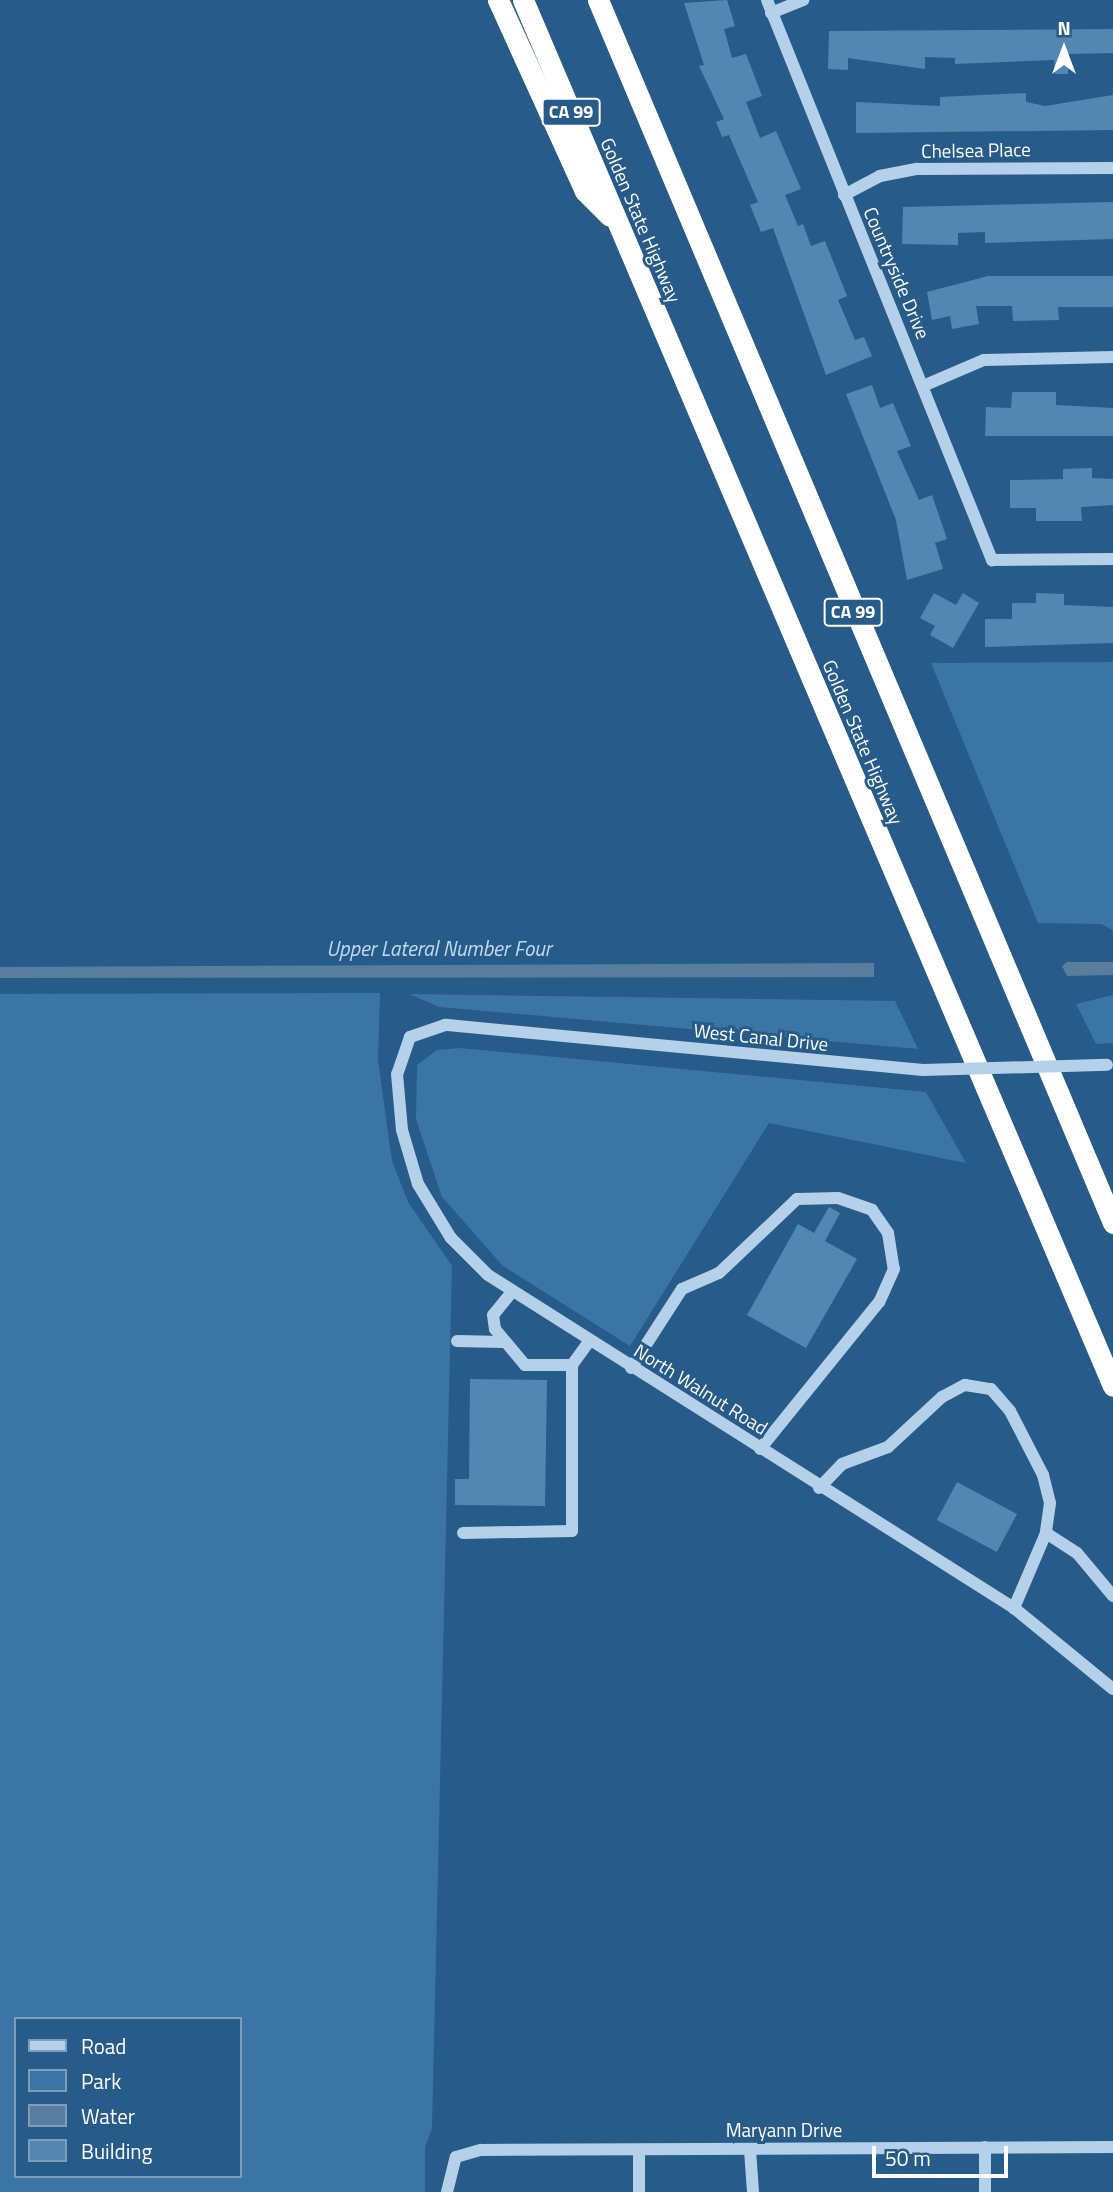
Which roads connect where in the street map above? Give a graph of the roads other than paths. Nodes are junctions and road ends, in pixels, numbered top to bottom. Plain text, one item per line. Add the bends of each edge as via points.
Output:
1 (498, 0) edge
2 (523, 0) edge
3 (598, 0) edge
4 (767, 0) edge
5 (804, 0) edge
6 (771, 13) junction
7 (1113, 168) edge
8 (844, 195) junction
9 (618, 225) junction
10 (1113, 357) edge
11 (923, 386) junction
12 (1113, 559) edge
13 (410, 1037) joint
14 (1110, 1065) edge
15 (1113, 1223) edge
16 (511, 1293) junction
17 (457, 1341) dead end
18 (503, 1342) junction
19 (589, 1342) junction
20 (572, 1365) junction
21 (631, 1368) junction
22 (1113, 1386) edge
23 (760, 1449) junction
24 (819, 1488) junction
25 (463, 1533) dead end
26 (1046, 1533) junction
27 (1113, 1596) edge
28 (1014, 1608) junction
29 (1113, 1689) edge
30 (985, 2147) junction
31 (1113, 2147) edge
32 (639, 2150) junction
33 (750, 2150) junction
34 (447, 2192) edge
35 (639, 2192) edge
36 (753, 2192) edge
37 (985, 2192) edge

1 - 9 highway via 585,191
2 - 9 highway, Golden State Highway / CA 99
3 - 15 highway, Golden State Highway / CA 99
4 - 6 street, Countryside Drive
5 - 6 street
6 - 8 street, Countryside Drive
7 - 8 street, Chelsea Place via 910,170
8 - 11 street, Countryside Drive
9 - 22 highway, Golden State Highway / CA 99
10 - 11 street via 984,360
11 - 12 street, Countryside Drive via 992,560
13 - 14 street, West Canal Drive, bridge via 445,1025 923,1070
13 - 16 street, North Walnut Road via 398,1058 399,1102 418,1184 451,1238
16 - 18 street via 494,1315
16 - 19 street, North Walnut Road
17 - 18 street
18 - 20 street via 525,1365
19 - 20 street
19 - 21 street, North Walnut Road
20 - 25 street via 572,1531
21 - 23 street, North Walnut Road
21 - 23 street via 682,1289 719,1273 797,1199 838,1198 872,1210 888,1233 894,1269 884,1291 842,1354
23 - 24 street, North Walnut Road
24 - 26 street via 842,1464 888,1447 942,1397 965,1385 991,1389 1010,1411 1043,1475
24 - 28 street, North Walnut Road
26 - 27 street via 1077,1553
26 - 28 street
28 - 29 street, North Walnut Road
30 - 31 street, Maryann Drive
30 - 33 street, Maryann Drive
30 - 37 street
32 - 33 street, Maryann Drive
32 - 34 street, Maryann Drive via 481,2150 456,2157
32 - 35 street
33 - 36 street

